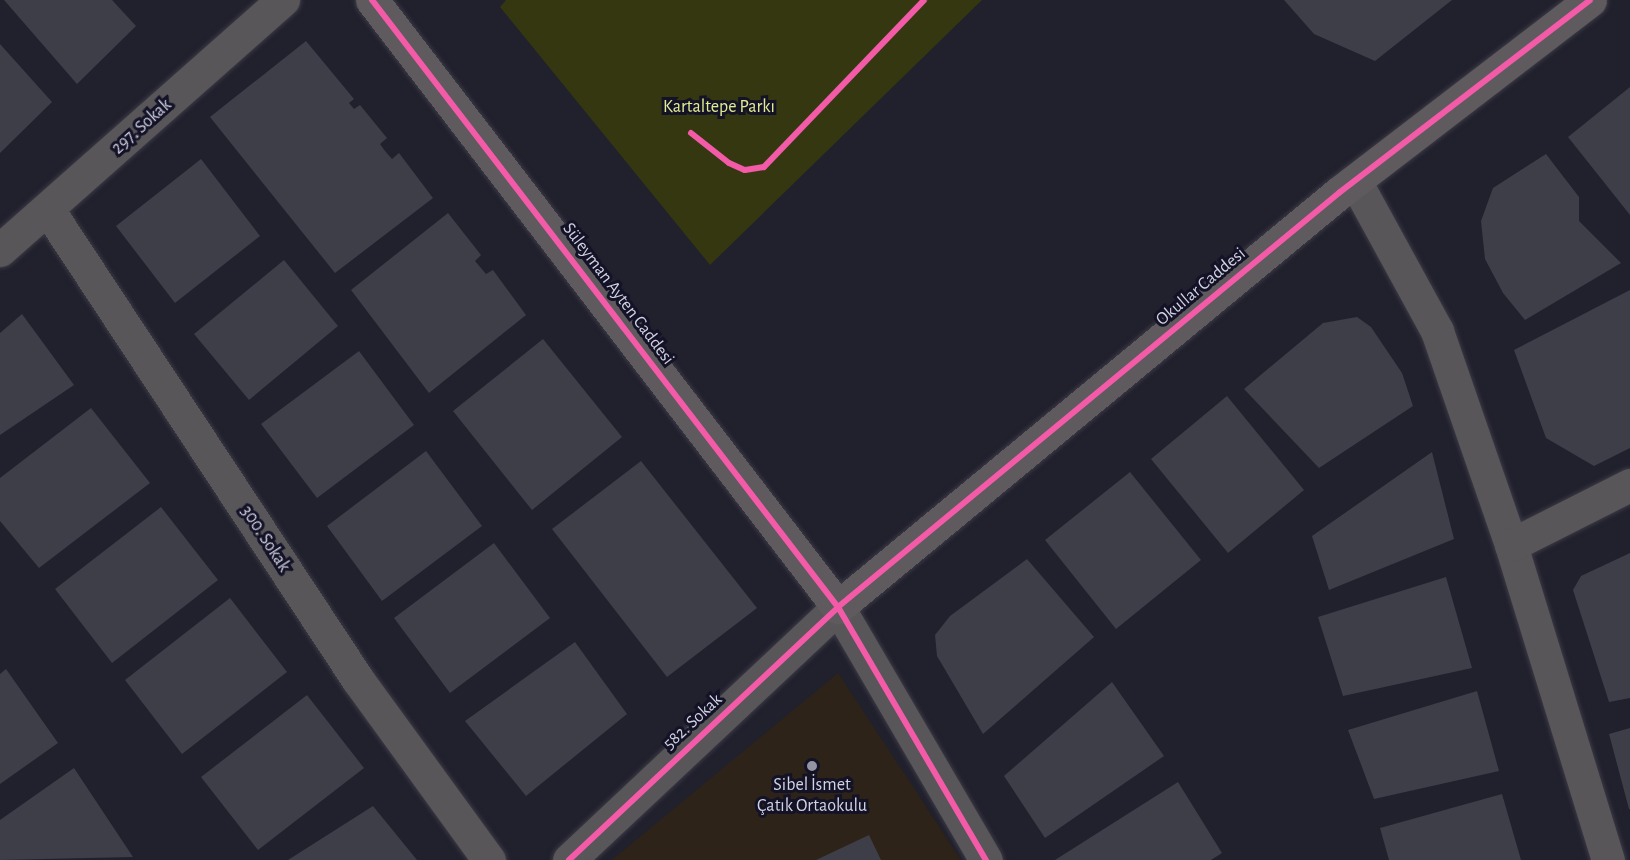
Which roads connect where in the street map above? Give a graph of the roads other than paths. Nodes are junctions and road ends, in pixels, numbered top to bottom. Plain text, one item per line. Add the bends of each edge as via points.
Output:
1 (283, 0) edge
2 (372, 0) edge
3 (1590, 0) edge
4 (1355, 181) junction
5 (49, 211) junction
6 (0, 250) edge
7 (1630, 485) edge
8 (1511, 545) junction
9 (838, 607) junction
10 (489, 860) edge
11 (569, 860) edge
12 (986, 860) edge
13 (1608, 860) edge

1 - 5 street, 297. Sokak
2 - 9 street, Süleyman Ayten Caddesi
3 - 4 street, Okullar Caddesi
4 - 8 street via 1437,331
4 - 9 street, Okullar Caddesi
5 - 6 street, 297. Sokak
5 - 10 street, 300. Sokak via 358,680
7 - 8 street
8 - 13 street
9 - 11 street, 582. Sokak
9 - 12 street

